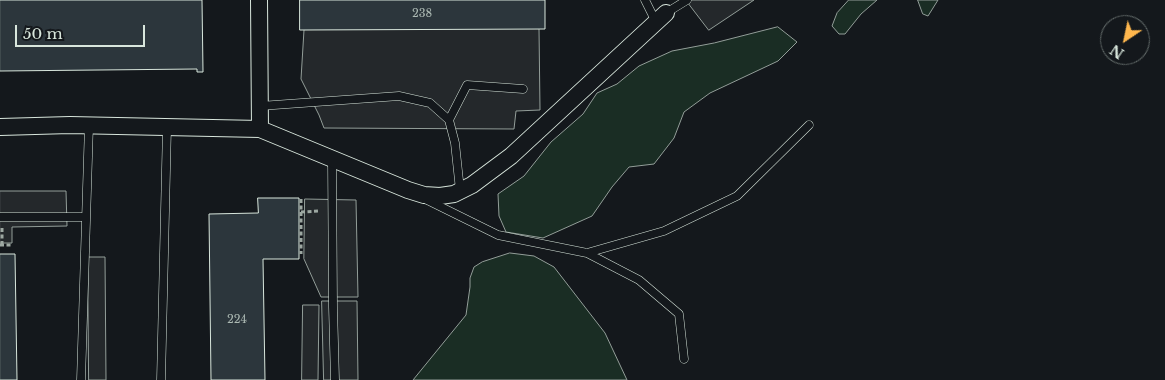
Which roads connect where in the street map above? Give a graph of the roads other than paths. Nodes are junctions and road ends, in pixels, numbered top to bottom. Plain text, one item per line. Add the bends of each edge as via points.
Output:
1 (259, 0) edge
2 (645, 0) edge
3 (687, 0) edge
4 (661, 18) junction
5 (523, 89) dead end
6 (260, 106) junction
7 (449, 120) junction
8 (809, 125) dead end
9 (89, 126) junction
10 (167, 127) junction
11 (0, 128) edge
12 (260, 129) junction
13 (332, 159) junction
14 (400, 187) junction
15 (460, 192) junction
16 (86, 216) junction
17 (1, 217) edge
18 (587, 253) junction
19 (684, 359) dead end
20 (81, 380) edge
21 (160, 380) edge
22 (335, 380) edge

1 - 6 street
2 - 4 lane
3 - 4 lane
4 - 15 street via 511,156
5 - 7 lane via 467,85
6 - 7 lane via 400,96 430,103
6 - 12 street
7 - 15 lane via 456,144
8 - 18 lane via 736,196 664,231
9 - 10 street
9 - 11 street
9 - 16 lane
10 - 12 street
10 - 21 lane
12 - 13 street
13 - 14 street
13 - 22 lane
14 - 15 street via 432,196
14 - 18 lane via 498,235
16 - 17 lane
16 - 20 lane
18 - 19 lane via 639,280 679,314

